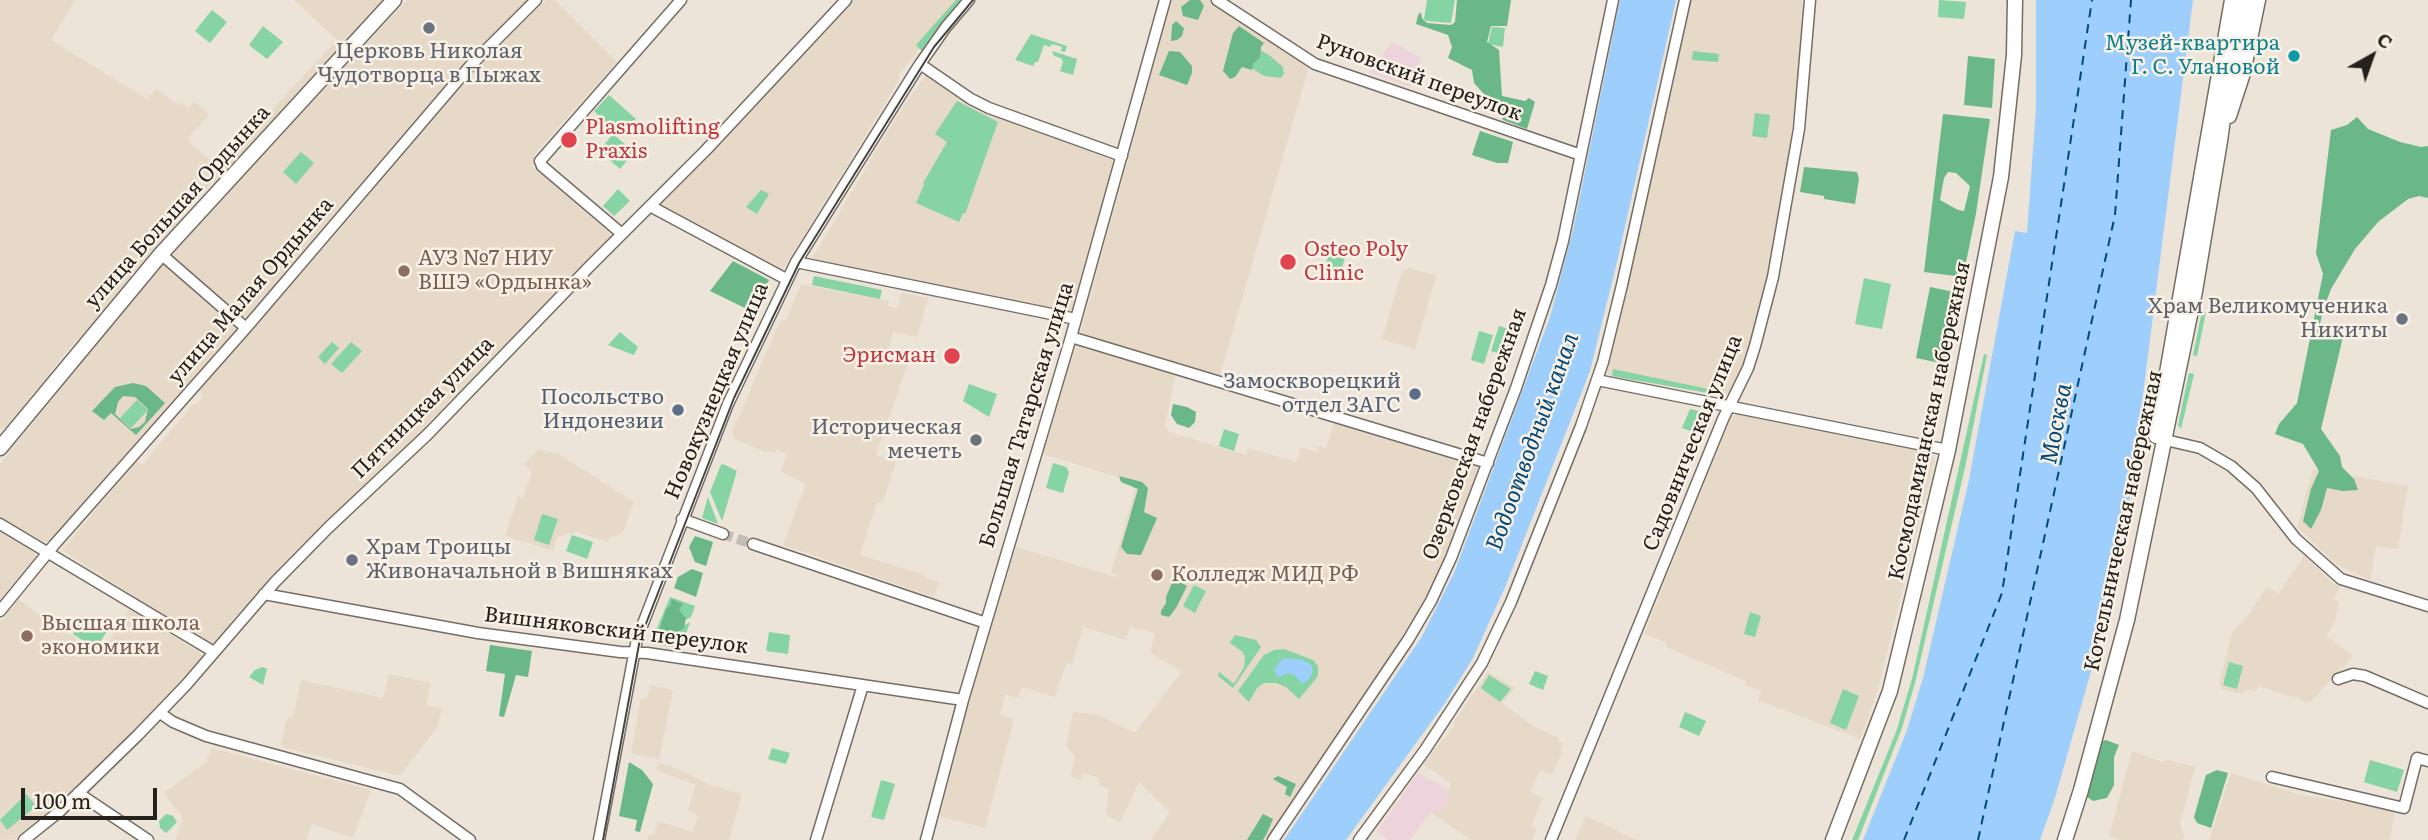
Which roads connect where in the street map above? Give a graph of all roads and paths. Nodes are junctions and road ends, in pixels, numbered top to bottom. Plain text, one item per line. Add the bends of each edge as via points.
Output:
1 (394, 0) edge
2 (536, 0) edge
3 (681, 0) edge
4 (846, 0) edge
5 (969, 0) edge
6 (1165, 0) edge
7 (1217, 0) edge
8 (1613, 0) edge
9 (1685, 0) edge
10 (1810, 0) edge
11 (2015, 0) edge
12 (2232, 0) edge
13 (2245, 0) edge
14 (2259, 0) edge
15 (920, 64) junction
16 (2221, 141) junction
17 (1122, 156) junction
18 (1581, 156) junction
19 (650, 206) junction
20 (622, 234) junction
21 (161, 254) junction
22 (796, 262) junction
23 (786, 279) junction
24 (1076, 319) junction
25 (246, 328) junction
26 (1071, 337) junction
27 (1597, 380) junction
28 (1730, 405) junction
29 (2160, 439) junction
30 (2, 440) edge
31 (1948, 450) junction
32 (1488, 463) junction
33 (682, 519) junction
34 (0, 524) edge
35 (723, 534) tunnel mouth
36 (753, 544) tunnel mouth
37 (48, 552) junction
38 (264, 594) junction
39 (2428, 606) edge
40 (0, 611) edge
41 (986, 623) junction
42 (214, 652) junction
43 (633, 652) junction
44 (2338, 679) dead end
45 (863, 685) junction
46 (963, 700) junction
47 (2428, 703) edge
48 (160, 713) junction
49 (2428, 761) edge
50 (2272, 777) dead end
51 (78, 793) junction
52 (2064, 839) edge
53 (24, 840) edge
54 (148, 840) edge
55 (470, 840) edge
56 (600, 840) edge
57 (816, 840) edge
58 (926, 840) edge
59 (1273, 840) edge
60 (1359, 840) edge
61 (1551, 840) edge
62 (1833, 840) edge

1 - 21 main road, улица Большая Ордынка
2 - 25 street, улица Малая Ордынка via 471,65
3 - 20 street via 540,161
4 - 19 street, Пятницкая улица
5 - 15 street, Новокузнецкая улица
6 - 17 street, Большая Татарская улица
7 - 18 street, Руновский переулок via 1315,64
8 - 18 street, Озерковская набережная
9 - 27 street
10 - 28 street, Садовническая улица via 1799,129 1773,277 1748,368
11 - 31 main road, Космодамианская набережная via 2002,172
12 - 29 main road, Котельническая набережная
13 - 16 main road, Котельническая набережная
14 - 16 main road via 2243,73
15 - 17 street via 989,108
15 - 22 street, Новокузнецкая улица
16 - 29 main road, Котельническая набережная via 2195,291
17 - 24 street, Большая Татарская улица
18 - 32 street, Озерковская набережная via 1550,285
19 - 20 street, Пятницкая улица
19 - 23 street
20 - 38 street, Пятницкая улица
21 - 25 street
21 - 30 main road, улица Большая Ордынка
22 - 23 street, Новокузнецкая улица
22 - 24 street
23 - 33 street, Новокузнецкая улица
24 - 26 street, Большая Татарская улица
25 - 37 street, улица Малая Ордынка
26 - 32 street
26 - 41 street, Большая Татарская улица
27 - 28 street
27 - 60 street via 1488,653
28 - 31 street
28 - 61 street, Садовническая улица
29 - 39 street via 2185,443 2217,457 2256,488 2296,539 2334,574
29 - 52 main road, Котельническая набережная via 2123,637
31 - 62 main road, Космодамианская набережная via 1890,691
32 - 59 street, Озерковская набережная via 1431,601
33 - 35 street
33 - 43 street, Новокузнецкая улица
34 - 37 street
36 - 41 street
37 - 40 street, улица Малая Ордынка
37 - 42 street
38 - 42 street, Пятницкая улица
38 - 43 street, Вишняковский переулок via 478,633
41 - 46 street, Большая Татарская улица
42 - 48 street, Пятницкая улица
43 - 45 street, Вишняковский переулок
43 - 56 street, Новокузнецкая улица
44 - 47 street via 2365,676
45 - 46 street, Вишняковский переулок
45 - 57 street
46 - 58 street, Большая Татарская улица
48 - 51 street, Пятницкая улица
48 - 55 street via 206,736 400,789
49 - 50 street via 2417,758 2404,808
51 - 53 street, Пятницкая улица
51 - 54 street

